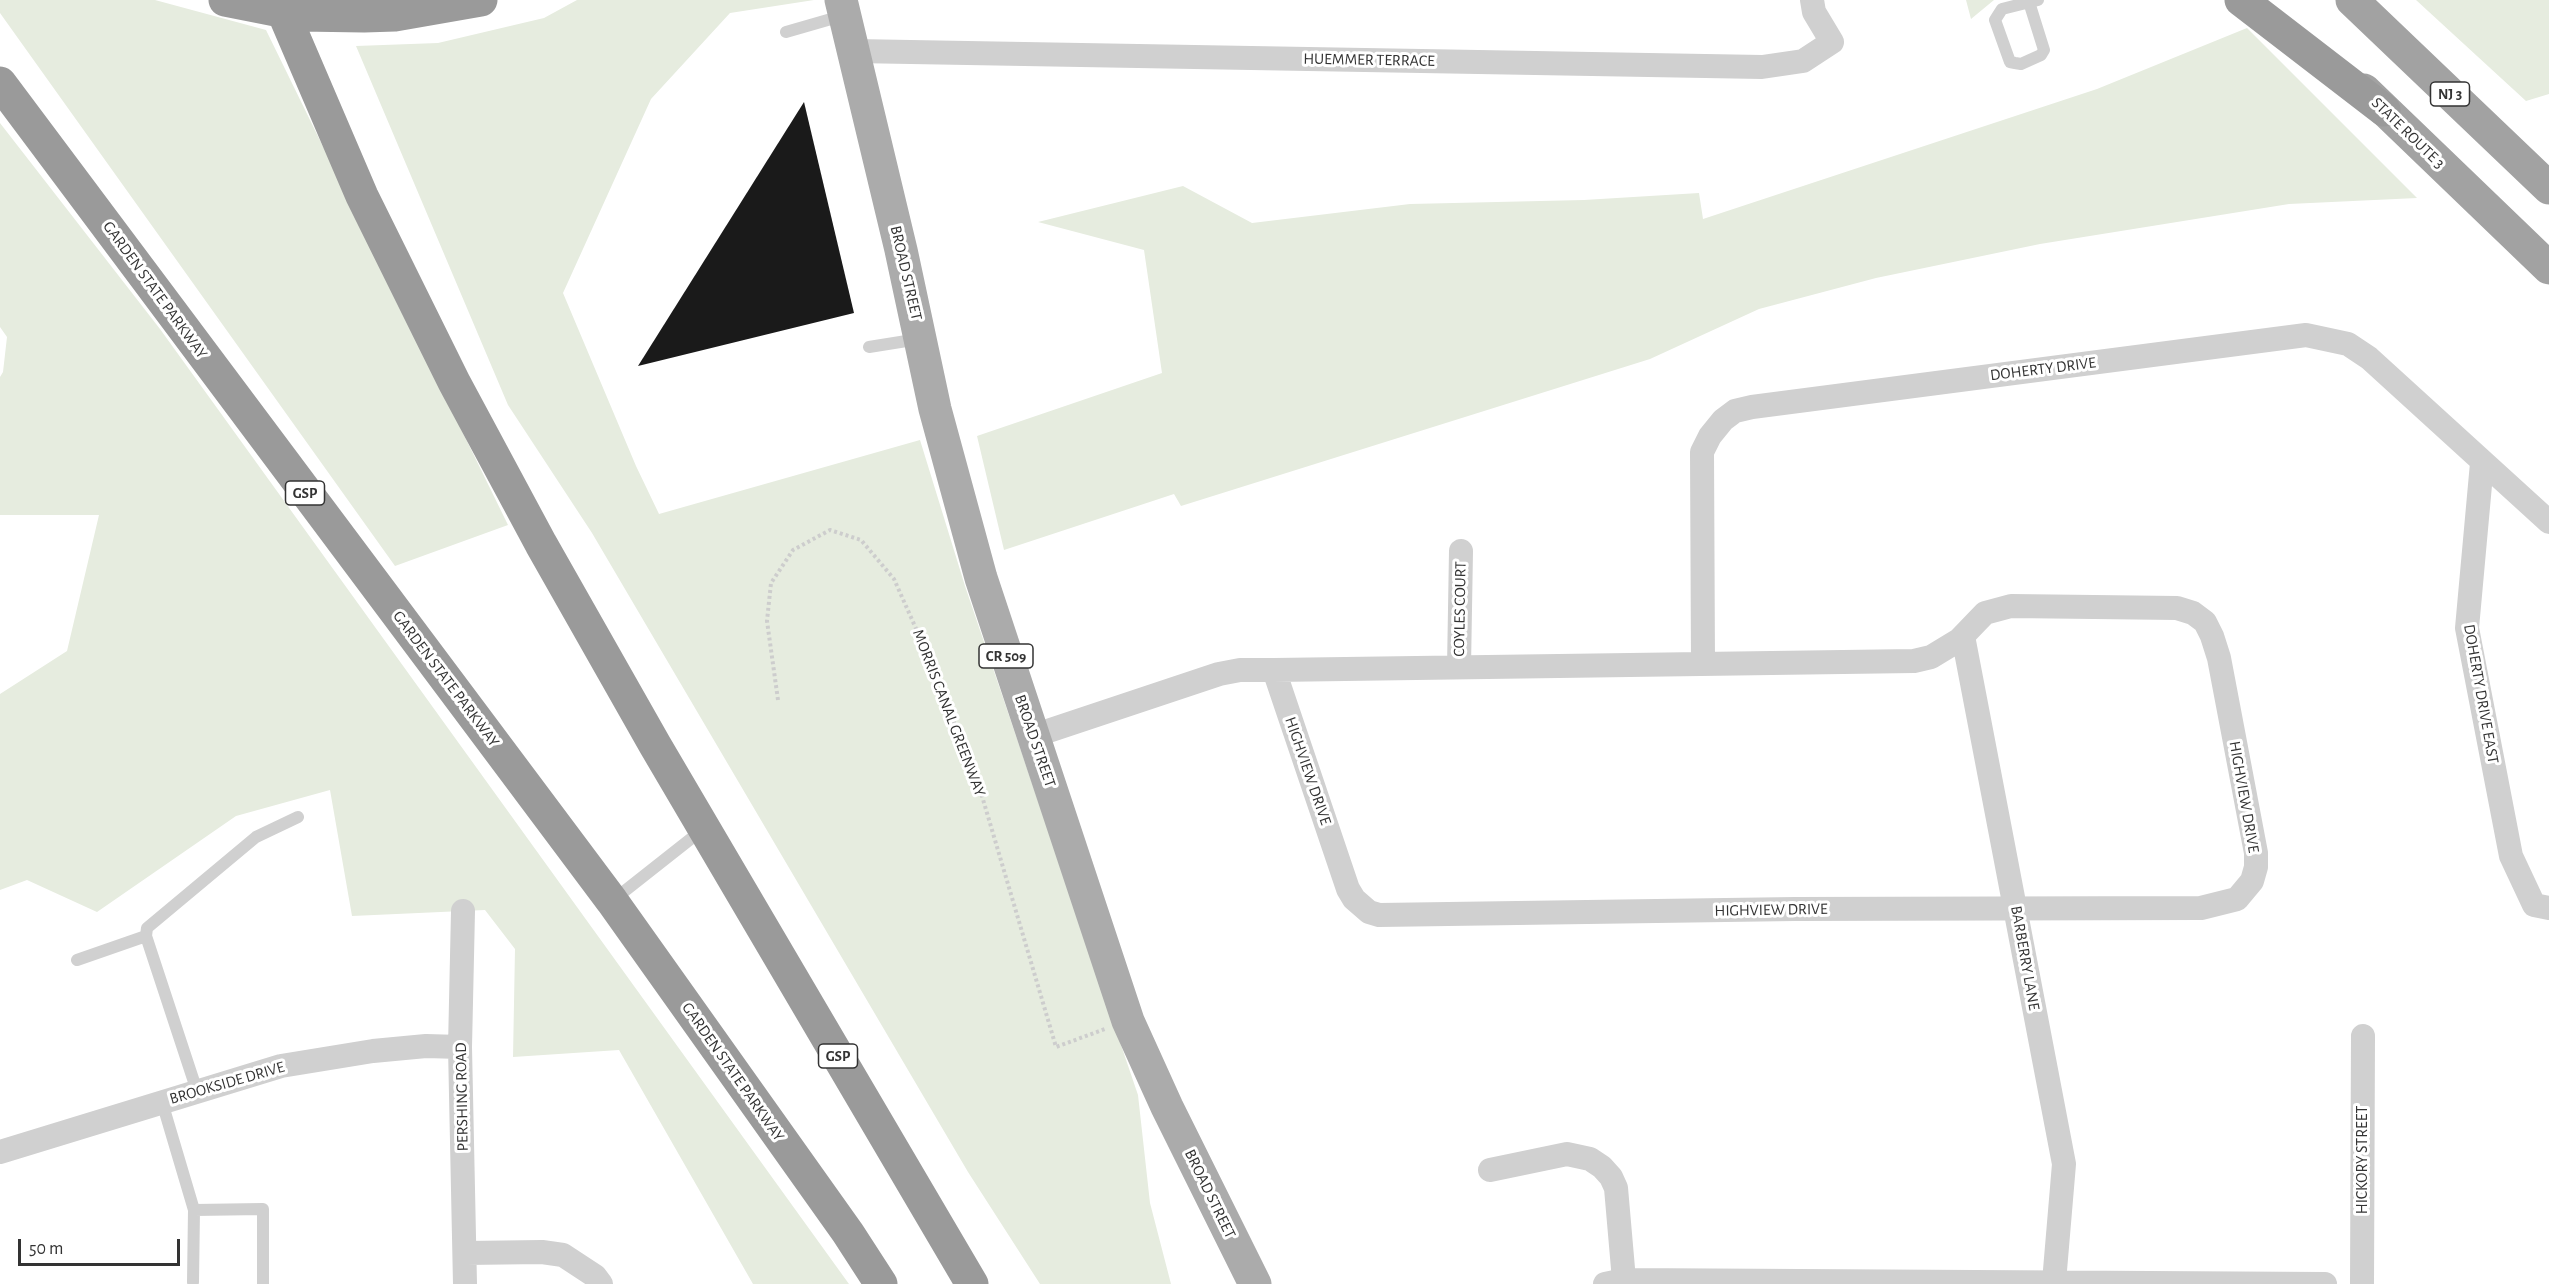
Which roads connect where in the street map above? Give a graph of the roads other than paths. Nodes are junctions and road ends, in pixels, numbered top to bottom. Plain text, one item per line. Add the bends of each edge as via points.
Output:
1 (225, 0) edge
2 (278, 0) edge
3 (481, 0) edge
4 (1812, 0) edge
5 (2241, 0) edge
6 (2265, 0) edge
7 (2352, 0) edge
8 (2034, 1) edge
9 (843, 7) edge
10 (786, 32) dead end
11 (854, 51) junction
12 (0, 83) edge
13 (2384, 110) junction
14 (2549, 188) edge
15 (2549, 268) edge
16 (920, 339) junction
17 (869, 347) dead end
18 (2482, 462) junction
19 (2549, 522) edge
20 (1461, 551) dead end
21 (1963, 636) junction
22 (1703, 664) junction
23 (1459, 667) junction
24 (1274, 669) junction
25 (1033, 736) junction
26 (298, 818) dead end
27 (705, 827) junction
28 (612, 901) junction
29 (2549, 908) edge
30 (2016, 909) junction
31 (463, 911) dead end
32 (146, 936) junction
33 (77, 960) dead end
34 (2363, 1036) dead end
35 (460, 1047) junction
36 (197, 1091) junction
37 (162, 1102) junction
38 (0, 1152) edge
39 (1490, 1170) dead end
40 (194, 1209) junction
41 (466, 1253) junction
42 (193, 1282) dead end
43 (1615, 1282) edge
44 (2054, 1282) junction
45 (263, 1284) edge
46 (465, 1284) edge
47 (601, 1284) edge
48 (881, 1284) edge
49 (972, 1284) edge
50 (1255, 1284) edge
51 (2325, 1284) edge
52 (2362, 1284) edge

1 - 3 highway via 301,15 364,16 394,15
2 - 27 highway, GSP via 362,196 454,382 541,544
4 - 11 street, HUEMMER TERRACE via 1814,12 1832,42 1803,61 1761,67
5 - 13 highway
6 - 13 highway, STATE ROUTE 3
7 - 14 highway, NJ 3
8 - 8 lane via 2002,9 1995,20 2010,62 2021,64 2044,50
9 - 10 lane
9 - 11 main road, BROAD STREET / CR 509
11 - 16 main road, BROAD STREET / CR 509
12 - 28 highway, GARDEN STATE PARKWAY / GSP
13 - 15 highway, STATE ROUTE 3
16 - 17 lane
16 - 25 main road, BROAD STREET / CR 509 via 981,578
18 - 19 street, DOHERTY DRIVE
18 - 22 street, DOHERTY DRIVE via 2369,358 2348,344 2306,335 1735,411 1710,435 1702,452
18 - 29 street, DOHERTY DRIVE EAST via 2467,628 2511,856 2534,904
20 - 23 street, COYLES COURT
21 - 22 street, HIGHVIEW DRIVE via 1931,657 1914,661
21 - 30 street, BARBERRY LANE
21 - 30 street, HIGHVIEW DRIVE via 1985,613 2011,606 2177,608 2205,622 2219,658 2256,853 2256,867 2246,891 2236,899 2201,908
22 - 23 street, HIGHVIEW DRIVE
23 - 24 street, HIGHVIEW DRIVE
24 - 25 street, HIGHVIEW DRIVE via 1219,674
24 - 30 street, HIGHVIEW DRIVE via 1348,889 1369,912 1392,916
25 - 50 main road, BROAD STREET / CR 509 via 1128,1021
26 - 32 lane via 256,837 147,928
27 - 28 lane
27 - 49 highway, GSP
28 - 48 highway, GARDEN STATE PARKWAY / GSP
30 - 44 street, BARBERRY LANE via 2064,1164
31 - 35 street, PERSHING ROAD
32 - 33 lane
32 - 36 lane
34 - 52 street, HICKORY STREET
35 - 36 street, BROOKSIDE DRIVE via 416,1047 281,1066
35 - 41 street, PERSHING ROAD
36 - 37 street, BROOKSIDE DRIVE
37 - 38 street, BROOKSIDE DRIVE
37 - 40 lane
39 - 43 street via 1567,1154 1602,1167 1616,1188
40 - 42 lane
40 - 45 lane via 262,1209
41 - 46 street, PERSHING ROAD
41 - 47 street via 562,1255
43 - 44 street
44 - 51 street

